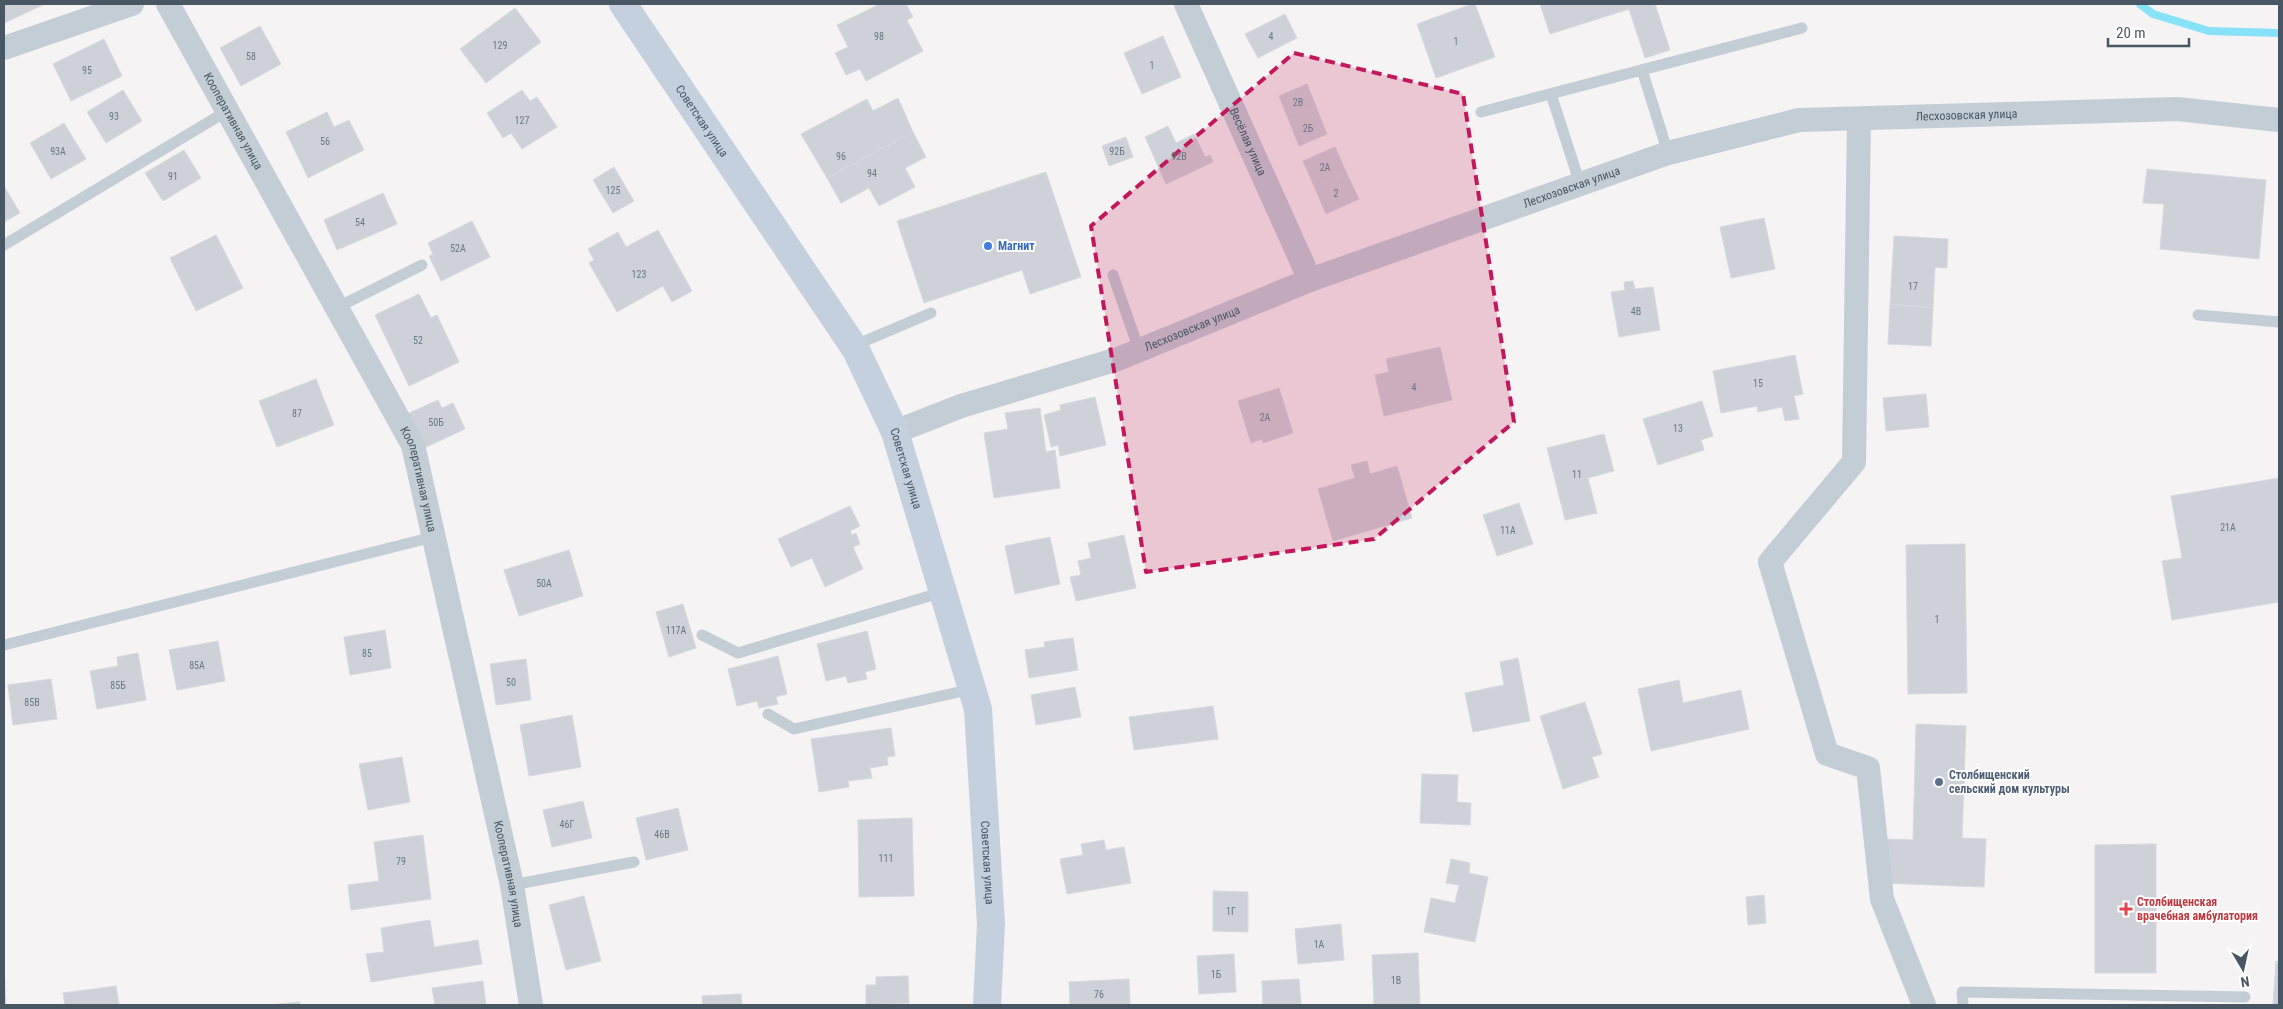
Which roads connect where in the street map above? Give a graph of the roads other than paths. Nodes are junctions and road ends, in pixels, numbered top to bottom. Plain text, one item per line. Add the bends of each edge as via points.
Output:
1 (132, 4) edge
2 (168, 4) edge
3 (623, 4) edge
4 (1186, 4) edge
5 (1802, 28) dead end
6 (4, 48) edge
7 (1642, 70) junction
8 (1551, 94) junction
9 (227, 111) junction
10 (1481, 112) dead end
11 (1859, 119) junction
12 (2279, 120) edge
13 (1668, 153) junction
14 (1580, 184) junction
15 (4, 245) edge
16 (422, 265) dead end
17 (1114, 275) dead end
18 (1310, 280) junction
19 (336, 308) junction
20 (931, 313) dead end
21 (2198, 315) dead end
22 (2279, 322) edge
23 (1139, 350) junction
24 (859, 356) junction
25 (891, 424) junction
26 (432, 537) junction
27 (943, 592) junction
28 (702, 635) dead end
29 (4, 645) edge
30 (972, 689) junction
31 (768, 714) dead end
32 (634, 862) dead end
33 (512, 885) junction
34 (2246, 997) dead end
35 (531, 1005) edge
36 (987, 1005) edge
37 (1924, 1005) edge
38 (1963, 1005) edge

1 - 6 street
2 - 9 street, Кооперативная улица
3 - 24 street, Советская улица
4 - 18 street, Весёлая улица
5 - 7 lane
7 - 8 lane
7 - 13 lane
8 - 10 lane
8 - 14 lane
9 - 15 lane
9 - 19 street, Кооперативная улица
11 - 12 street, Лесхозовская улица via 2177,109
11 - 13 street, Лесхозовская улица via 1799,120
11 - 37 street via 1854,462 1770,562 1827,754 1868,768 1882,899
13 - 14 street, Лесхозовская улица
14 - 18 street, Лесхозовская улица
16 - 19 lane
17 - 23 lane
18 - 23 street, Лесхозовская улица
19 - 26 street, Кооперативная улица via 413,445
20 - 24 lane
21 - 22 lane
23 - 25 street, Лесхозовская улица via 961,406
24 - 25 street, Советская улица
25 - 27 street, Советская улица
26 - 29 lane
26 - 33 street, Кооперативная улица
27 - 28 lane via 738,653
27 - 30 street, Советская улица
30 - 31 lane via 794,729
30 - 36 street, Советская улица via 978,709 992,924
32 - 33 lane
33 - 35 street, Кооперативная улица
34 - 38 lane via 1962,992

